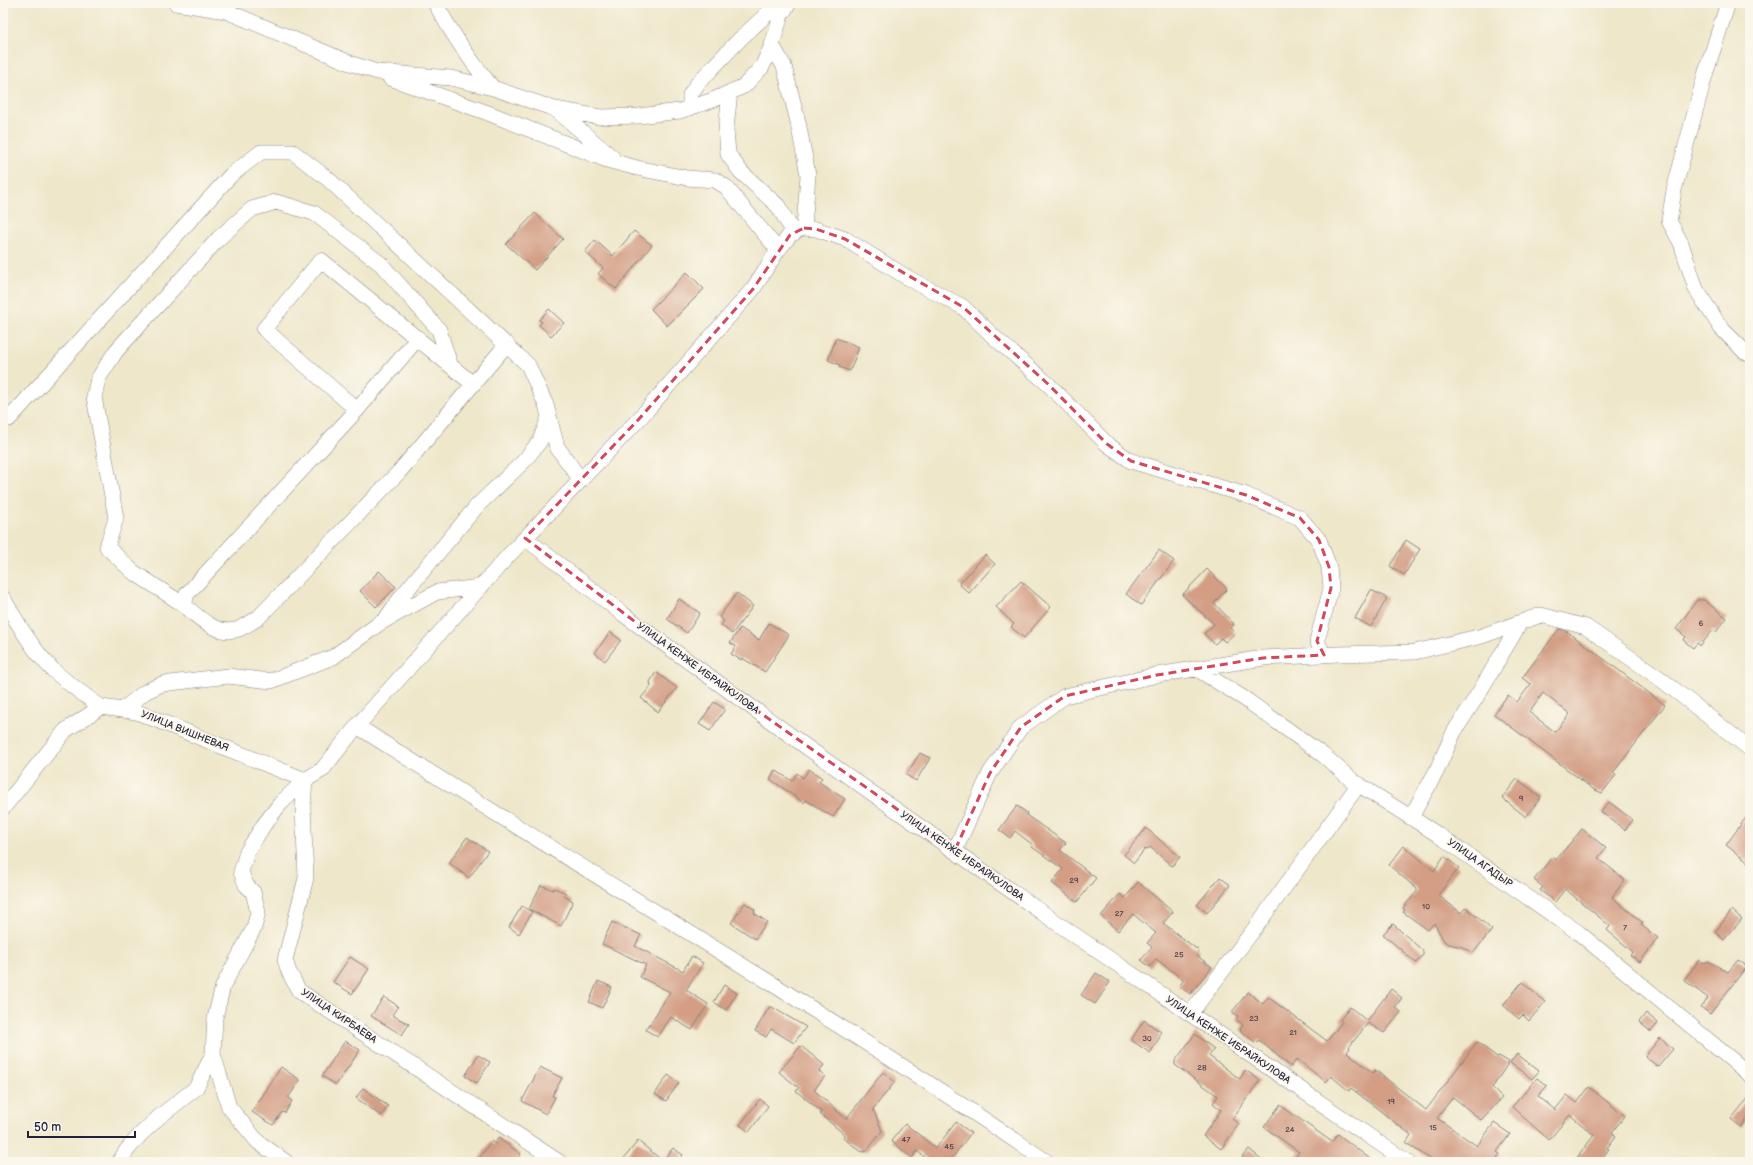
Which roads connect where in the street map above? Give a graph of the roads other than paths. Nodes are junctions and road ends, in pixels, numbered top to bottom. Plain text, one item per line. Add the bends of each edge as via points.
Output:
1 (176, 3) edge
2 (435, 3) edge
3 (1728, 3) edge
4 (787, 5) edge
5 (772, 45) junction
6 (377, 72) junction
7 (493, 88) junction
8 (730, 92) junction
9 (690, 108) junction
10 (555, 109) junction
11 (728, 154) junction
12 (619, 163) junction
13 (715, 180) junction
14 (799, 230) junction
15 (778, 250) junction
16 (418, 338) junction
17 (507, 344) junction
18 (1750, 354) edge
19 (450, 364) junction
20 (474, 384) junction
21 (357, 410) junction
22 (549, 417) junction
23 (9, 419) dead end
24 (581, 480) junction
25 (525, 538) junction
26 (481, 587) junction
27 (3, 598) edge
28 (184, 605) junction
29 (385, 620) junction
30 (1520, 623) junction
31 (1324, 655) junction
32 (1197, 669) junction
33 (101, 707) junction
34 (122, 710) junction
35 (357, 726) junction
36 (1750, 749) edge
37 (305, 780) junction
38 (1358, 784) junction
39 (3, 808) edge
40 (1411, 817) junction
41 (955, 850) junction
42 (1190, 1014) junction
43 (213, 1054) junction
44 (1750, 1075) edge
45 (119, 1162) edge
46 (286, 1162) edge
47 (559, 1162) edge
48 (1046, 1162) edge
49 (1407, 1162) edge

1 - 6 street via 226,11
2 - 7 street via 472,63
3 - 18 street via 1676,182 1669,221 1681,243 1696,289 1721,328
4 - 5 street via 781,15
4 - 9 street via 768,14 698,83 690,95
5 - 8 street via 762,67 744,86
5 - 14 street via 784,66 808,175
6 - 7 street via 450,78
6 - 12 street
7 - 10 street
8 - 9 street
8 - 11 street via 726,129
9 - 10 street via 639,116 600,117
10 - 12 street
11 - 13 street via 723,171
11 - 14 street via 741,172 778,206
12 - 13 street via 687,178
13 - 15 street via 726,187
14 - 15 street
14 - 31 street via 816,228 845,240 962,307 1048,384 1107,444 1131,462 1246,495 1300,518 1319,540 1329,567 1331,588 1317,641
15 - 24 street via 753,289 639,419
16 - 19 street
16 - 21 street
16 - 21 street via 321,260 264,330
17 - 20 street
17 - 22 street via 528,365
17 - 23 street via 328,179 293,152 261,152 231,175
19 - 20 street
19 - 28 street via 438,330 381,264 314,213 276,202 252,209 225,233 116,351 98,379 94,397 116,518 107,547 132,571
20 - 28 street via 399,472 258,618 238,629 223,631 201,620
21 - 28 street via 187,594
22 - 24 street via 557,447
22 - 29 street via 540,441 524,461 477,506
24 - 25 street
25 - 26 street
25 - 41 street, УЛИЦА КЕНЖЕ ИБРАЙКУЛОВА via 688,662
26 - 29 street via 436,592
26 - 35 street
27 - 33 street via 21,629 51,668
29 - 34 street via 333,657 272,681 228,676 162,684 145,692
30 - 31 street via 1482,636 1415,652
30 - 36 street via 1541,615 1586,627 1662,680
30 - 40 street via 1454,732
31 - 32 street via 1263,658
32 - 38 street, УЛИЦА АГАДЫР via 1245,699 1323,755
32 - 41 street via 1157,675 1065,696 1021,727 990,773
33 - 34 street, УЛИЦА ВИШНЕВАЯ
33 - 39 street via 66,730
34 - 37 street, УЛИЦА ВИШНЕВАЯ via 137,712
35 - 37 street via 322,770
35 - 48 street via 885,1055
37 - 43 street via 262,826 247,852 241,872 246,885 253,892 258,912 254,928 223,986 215,1018
37 - 47 street, УЛИЦА КИРБАЕВА via 302,808 306,878 285,960 299,991
38 - 40 street, УЛИЦА АГАДЫР
38 - 42 street
40 - 44 street, УЛИЦА АГАДЫР via 1579,933
41 - 42 street, УЛИЦА КЕНЖЕ ИБРАЙКУЛОВА
42 - 49 street, УЛИЦА КЕНЖЕ ИБРАЙКУЛОВА
43 - 45 street via 196,1088 140,1135
43 - 46 street via 229,1107 258,1142

